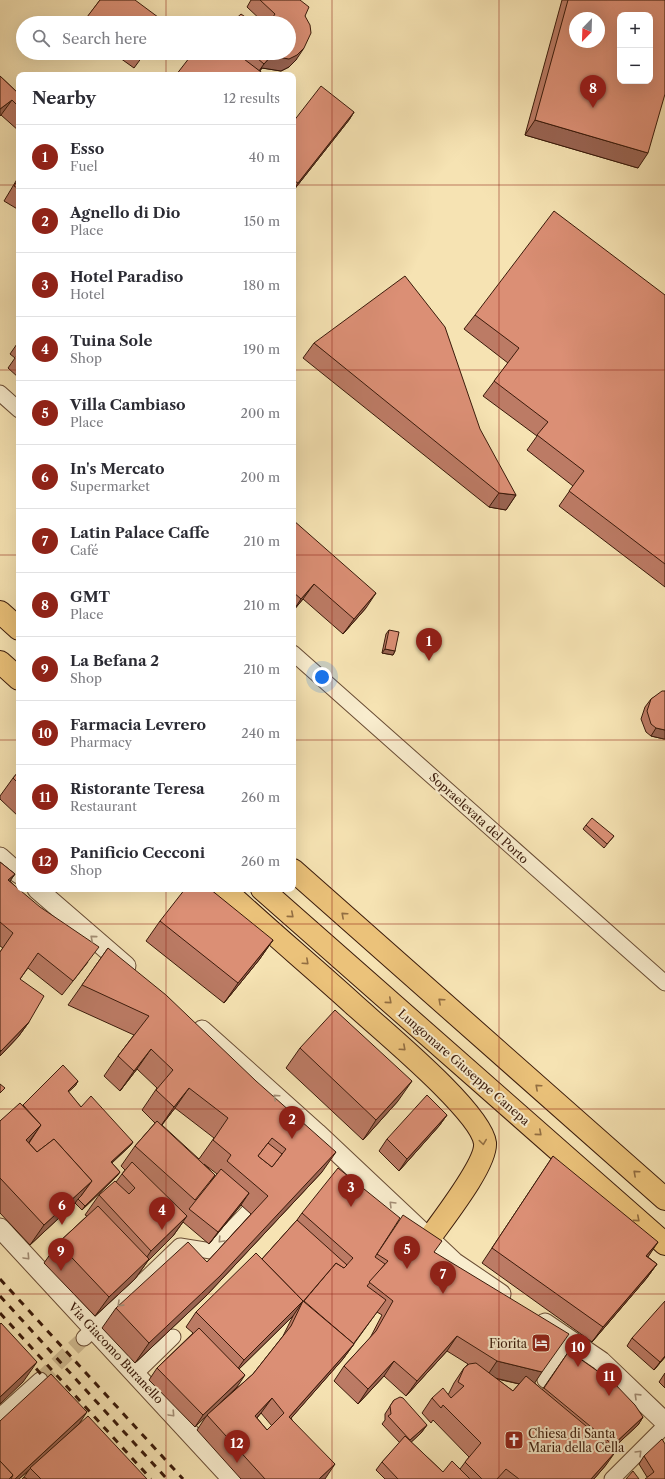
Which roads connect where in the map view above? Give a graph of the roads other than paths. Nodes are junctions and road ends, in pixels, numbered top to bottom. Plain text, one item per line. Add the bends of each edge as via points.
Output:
1 (0, 393) edge
2 (16, 407) edge
3 (0, 612) edge
4 (16, 626) edge
5 (296, 656) edge
6 (0, 662) edge
7 (16, 676) edge
8 (0, 858) edge
9 (16, 871) edge
10 (296, 873) edge
11 (40, 892) edge
12 (227, 892) edge
13 (265, 892) edge
14 (139, 977) edge
15 (665, 984) edge
16 (186, 1017) edge
17 (665, 1199) edge
18 (248, 1212) dead end
19 (0, 1228) edge
20 (429, 1239) junction
21 (665, 1244) edge
22 (89, 1334) junction
23 (173, 1337) edge
24 (571, 1340) junction
25 (135, 1374) junction
26 (40, 1380) tunnel mouth
27 (545, 1380) edge
28 (0, 1416) edge
29 (665, 1422) edge
30 (665, 1426) edge
31 (232, 1479) edge
32 (612, 1479) edge

1 - 2 street
3 - 4 highway
5 - 15 street, Sopraelevata del Porto
6 - 7 highway
8 - 9 street
17 -> 10 highway
14 -> 11 street
12 -> 20 highway via 430,1073 464,1109 481,1132 485,1144 484,1156
13 -> 21 highway, Lungomare Giuseppe Canepa
20 -> 16 street via 317,1133
18 -> 22 street via 211,1252 180,1246
19 -> 22 street, Via Giacomo Buranello
20 - 24 street via 454,1262
22 - 25 street, Via Giacomo Buranello
23 - 25 street
24 - 27 street
29 -> 24 street via 601,1361
25 -> 31 street, Via Giacomo Buranello
26 - 28 street
32 -> 30 street

